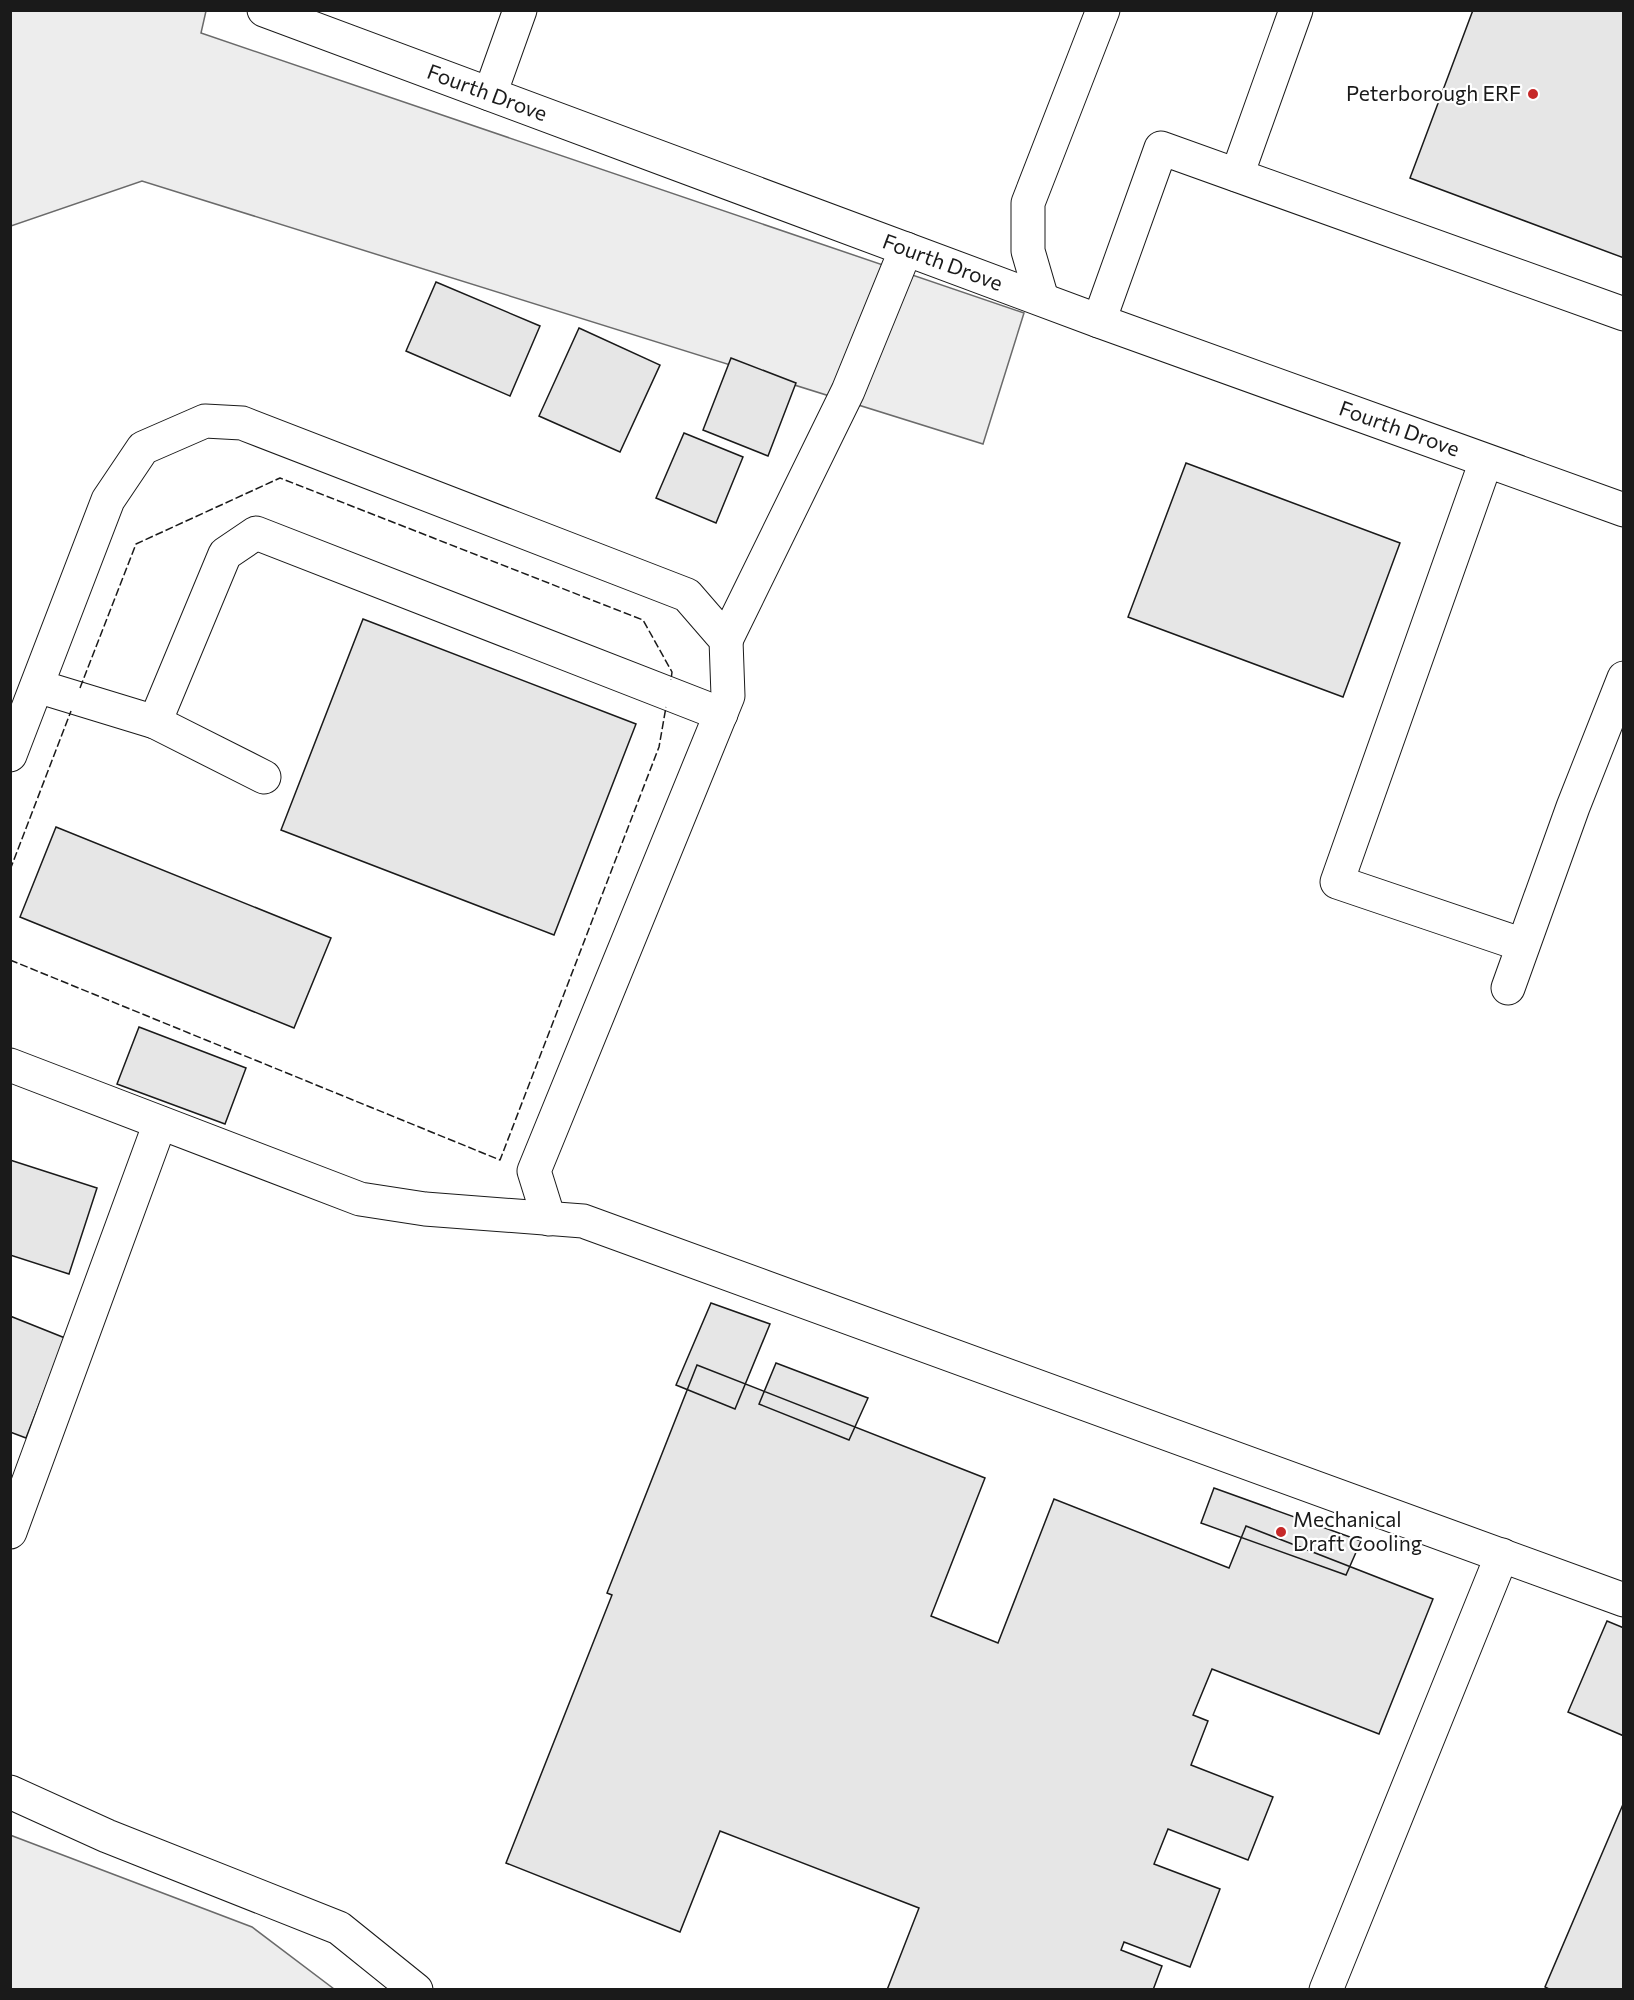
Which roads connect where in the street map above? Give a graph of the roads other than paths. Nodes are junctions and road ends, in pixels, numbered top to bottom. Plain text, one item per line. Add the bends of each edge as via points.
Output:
1 (264, 10) edge
2 (520, 10) edge
3 (1102, 10) edge
4 (1296, 10) edge
5 (490, 94) junction
6 (1237, 175) junction
7 (906, 249) junction
8 (1042, 298) junction
9 (1623, 314) edge
10 (1099, 321) junction
11 (1486, 461) junction
12 (1623, 510) edge
13 (726, 640) junction
14 (1623, 678) edge
15 (37, 686) junction
16 (721, 714) junction
17 (154, 722) junction
18 (10, 755) edge
19 (264, 777) dead end
20 (1523, 945) junction
21 (1508, 988) dead end
22 (10, 1065) edge
23 (160, 1123) junction
24 (549, 1219) junction
25 (10, 1532) edge
26 (1502, 1556) junction
27 (1623, 1599) edge
28 (10, 1792) edge
29 (416, 1989) edge
30 (1326, 1989) edge

1 - 5 lane, Fourth Drove
2 - 5 lane
3 - 8 lane via 1028,203 1028,251
4 - 6 lane
5 - 7 lane, Fourth Drove
6 - 9 lane
6 - 10 lane via 1161,148
7 - 8 lane, Fourth Drove
7 - 13 lane via 848,391
8 - 10 lane, Fourth Drove
10 - 11 lane, Fourth Drove
11 - 12 lane, Fourth Drove
11 - 20 lane via 1337,882
13 - 15 lane via 687,595 242,423 205,422 143,448 108,500
13 - 16 lane via 728,696
14 - 20 lane
15 - 17 lane
15 - 18 lane
16 - 17 lane via 256,533 225,555
16 - 24 lane via 534,1171
17 - 19 lane
20 - 21 lane
22 - 23 lane
23 - 24 lane via 360,1199 425,1209
23 - 25 lane
24 - 26 lane via 583,1221
26 - 27 lane
26 - 30 lane
28 - 29 lane via 107,1836 339,1928

